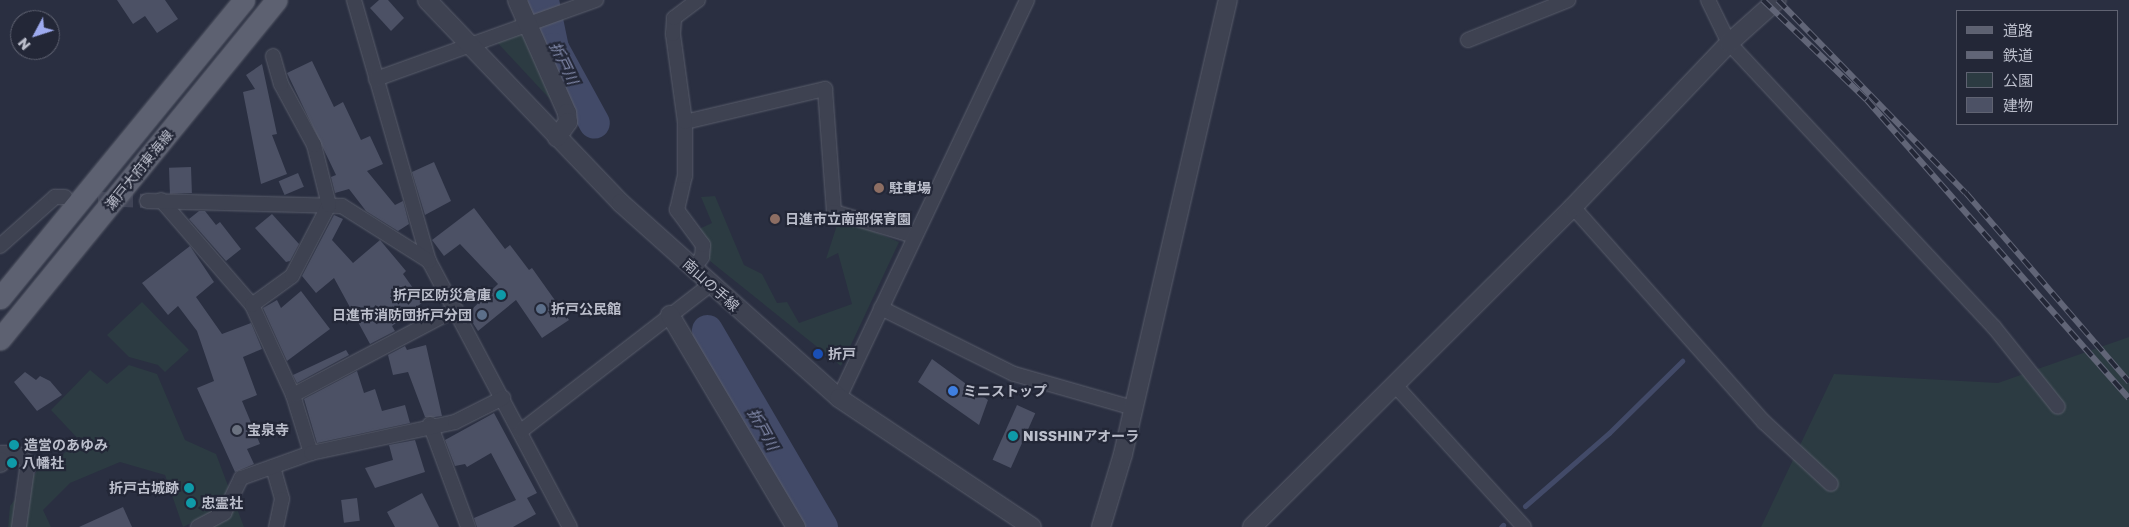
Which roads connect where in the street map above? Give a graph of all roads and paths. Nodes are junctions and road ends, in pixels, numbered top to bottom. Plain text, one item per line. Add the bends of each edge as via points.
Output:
1 (244, 0) edge
2 (276, 0) edge
3 (354, 0) edge
4 (427, 0) edge
5 (517, 0) edge
6 (596, 0) edge
7 (698, 0) edge
8 (1027, 0) edge
9 (1228, 0) edge
10 (1568, 0) edge
11 (1708, 0) edge
12 (1777, 0) edge
13 (531, 21) junction
14 (1468, 40) dead end
15 (1729, 42) junction
16 (468, 43) junction
17 (273, 56) dead end
18 (376, 79) junction
19 (685, 122) junction
20 (558, 137) junction
21 (65, 197) tunnel mouth
22 (161, 200) junction
23 (146, 201) tunnel mouth
24 (329, 205) junction
25 (1573, 207) junction
26 (914, 236) junction
27 (0, 246) edge
28 (429, 261) junction
29 (693, 269) junction
30 (710, 286) junction
31 (0, 298) edge
32 (252, 305) junction
33 (881, 308) junction
34 (456, 309) junction
35 (670, 315) junction
36 (0, 339) edge
37 (1394, 384) junction
38 (293, 395) junction
39 (503, 398) junction
40 (839, 398) junction
41 (2058, 406) dead end
42 (1134, 408) junction
43 (430, 424) junction
44 (521, 431) junction
45 (0, 453) edge
46 (311, 453) junction
47 (273, 467) junction
48 (1832, 484) dead end
49 (20, 527) edge
50 (198, 527) edge
51 (276, 527) edge
52 (468, 527) edge
53 (570, 527) edge
54 (796, 527) edge
55 (1032, 527) edge
56 (1101, 527) edge
57 (1252, 527) edge
58 (1524, 527) edge

1 - 31 main road, 瀬戸大府東海線
2 - 36 main road, 瀬戸大府東海線
3 - 18 street
4 - 16 street, 南山の手線
5 - 13 street
6 - 13 street
7 - 19 street via 674,18
8 - 26 street
9 - 42 street
10 - 14 street
11 - 15 street
12 - 15 street
13 - 16 street
13 - 20 street via 567,113 568,122
15 - 25 street
15 - 41 street via 1981,313
16 - 18 street
16 - 20 street, 南山の手線
17 - 24 street via 281,84 314,146
18 - 28 street
19 - 26 street via 825,89 834,212
19 - 29 street via 685,176 677,210 704,246 702,257
20 - 29 street, 南山の手線
21 - 27 street via 55,197
22 - 23 street
22 - 24 street
22 - 32 street
24 - 28 street via 342,206
24 - 32 street via 292,276
25 - 37 street
25 - 48 street via 1764,422
26 - 33 street
28 - 34 street
29 - 30 street, 南山の手線
30 - 35 street
30 - 40 street, 南山の手線
32 - 38 street
33 - 40 street
33 - 42 street via 1014,374
34 - 38 street
34 - 39 street
35 - 44 street
35 - 54 street
37 - 57 street
37 - 58 street
38 - 46 street
39 - 43 street via 455,422
39 - 44 street
40 - 55 street, 南山の手線
42 - 56 street
43 - 46 street
43 - 52 street
44 - 53 street
45 - 49 street via 16,453 28,462
46 - 47 street
47 - 50 street via 241,478 224,513
47 - 51 street via 282,499

